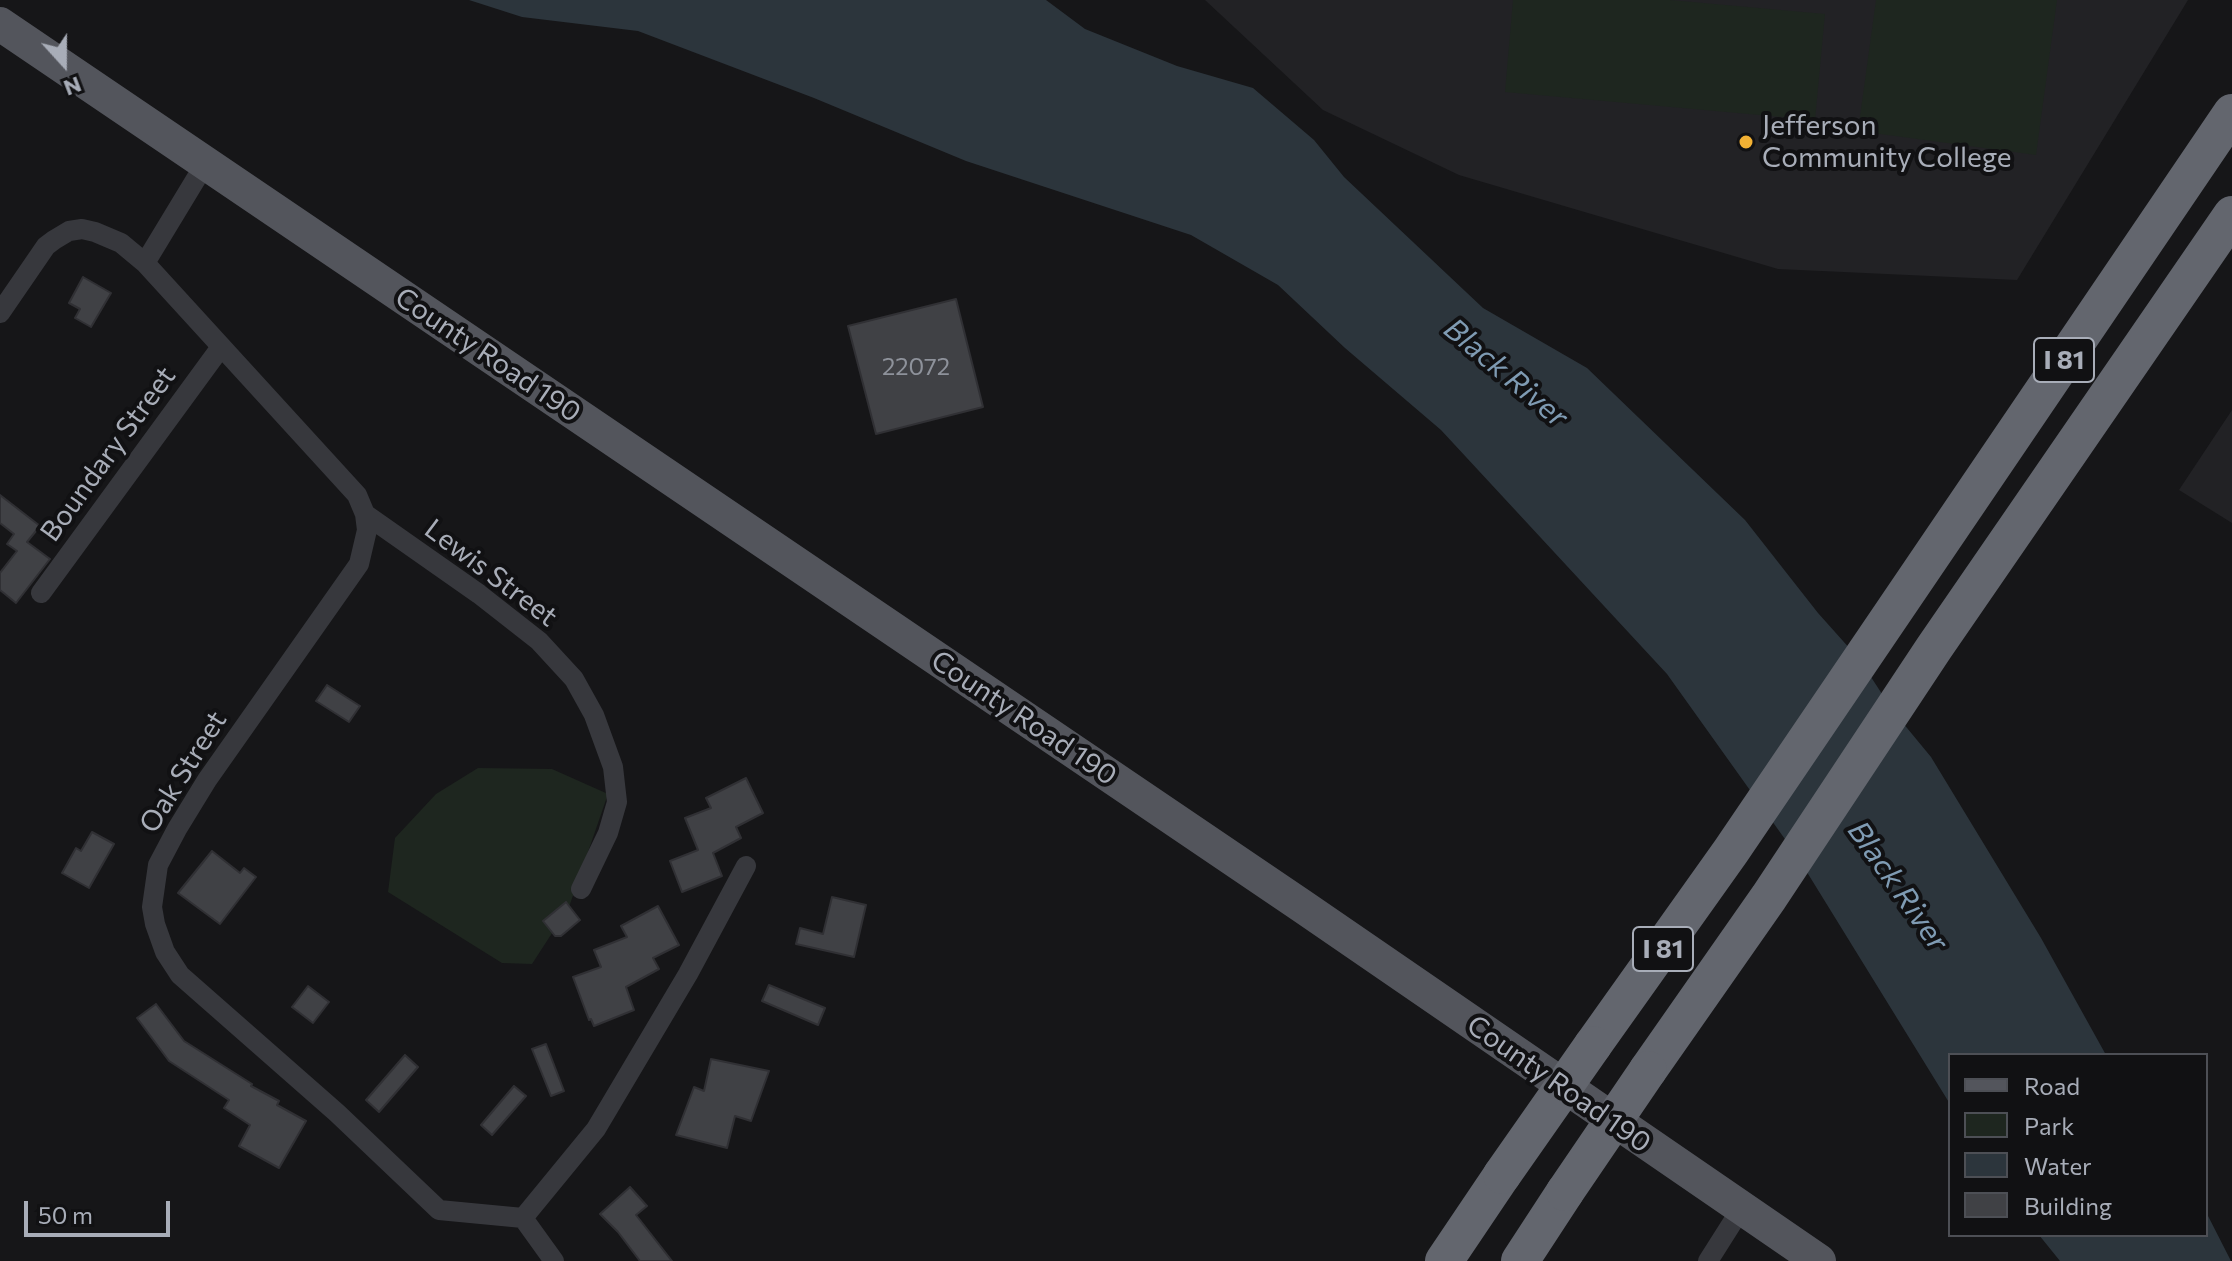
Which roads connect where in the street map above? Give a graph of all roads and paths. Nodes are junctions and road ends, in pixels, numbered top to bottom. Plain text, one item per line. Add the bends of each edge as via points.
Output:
1 (0, 24) edge
2 (2232, 113) edge
3 (205, 164) junction
4 (2232, 215) edge
5 (145, 263) junction
6 (0, 313) edge
7 (221, 347) junction
8 (365, 514) junction
9 (41, 593) dead end
10 (746, 866) dead end
11 (581, 889) dead end
12 (1741, 1209) junction
13 (523, 1218) junction
14 (554, 1261) edge
15 (1444, 1261) edge
16 (1520, 1261) edge
17 (1708, 1261) edge
18 (1819, 1261) edge

1 - 3 main road, County Road 190
2 - 15 highway, I 81, bridge via 1731,851
3 - 5 street
3 - 12 main road, County Road 190
4 - 16 highway, I 81, bridge
5 - 6 street, Lewis Street via 121,243 95,232 69,231 46,246
5 - 7 street, Lewis Street
7 - 8 street, Lewis Street via 357,495
7 - 9 street, Boundary Street
8 - 11 street, Lewis Street via 539,641 574,679 613,767 617,802
8 - 13 street, Oak Street via 359,564 216,768 158,865 155,924 180,975 439,1210
10 - 13 street via 596,1129
12 - 17 street
12 - 18 main road, County Road 190
13 - 14 street

